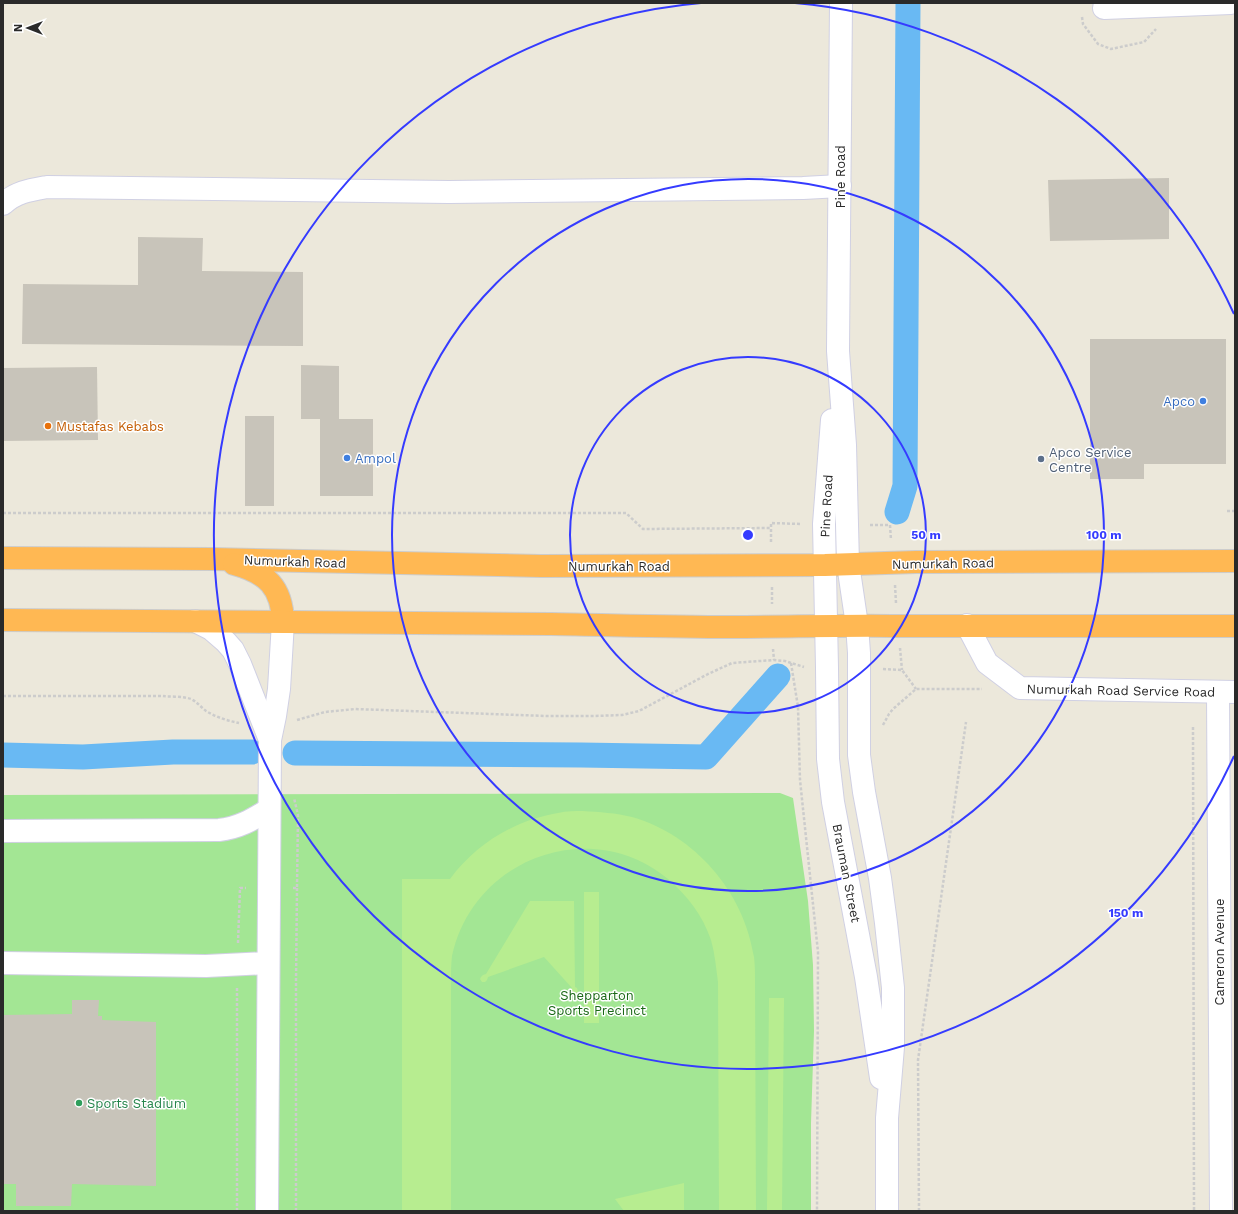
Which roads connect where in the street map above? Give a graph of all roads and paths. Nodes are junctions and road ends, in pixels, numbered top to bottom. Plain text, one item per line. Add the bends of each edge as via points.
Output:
1 (841, 3) edge
2 (1231, 3) edge
3 (1104, 8) dead end
4 (1081, 12) dead end
5 (1159, 27) dead end
6 (840, 186) junction
7 (3, 204) edge
8 (838, 351) junction
9 (1235, 510) edge
10 (1227, 511) dead end
11 (3, 513) edge
12 (890, 525) dead end
13 (771, 528) dead end
14 (3, 558) edge
15 (212, 559) junction
16 (1235, 562) edge
17 (893, 563) junction
18 (848, 564) junction
19 (825, 565) junction
20 (3, 620) edge
21 (195, 621) junction
22 (283, 622) junction
23 (857, 625) junction
24 (967, 625) junction
25 (827, 626) junction
26 (898, 626) junction
27 (1235, 626) edge
28 (791, 663) junction
29 (827, 668) junction
30 (859, 668) junction
31 (902, 670) junction
32 (1020, 688) junction
33 (916, 689) junction
34 (1226, 692) edge
35 (3, 696) edge
36 (966, 722) dead end
37 (883, 727) dead end
38 (1193, 727) dead end
39 (269, 730) junction
40 (859, 755) junction
41 (828, 759) junction
42 (268, 810) junction
43 (3, 831) edge
44 (297, 888) dead end
45 (3, 963) edge
46 (268, 963) junction
47 (238, 964) junction
48 (887, 1118) junction
49 (237, 1211) edge
50 (267, 1211) edge
51 (296, 1211) edge
52 (817, 1211) edge
53 (887, 1211) edge
54 (919, 1211) edge
55 (1194, 1211) edge
56 (1221, 1211) edge

1 - 6 street, Pine Road
2 - 3 street
4 - 5 path via 1083,24 1098,44 1111,49 1144,42
6 - 7 street via 449,192 47,187 23,191
6 - 8 street, Pine Road
8 - 18 street, Pine Road via 845,445
8 - 19 street, Pine Road via 825,505
9 - 10 path
11 - 13 path via 626,512 643,529
12 - 17 path
14 - 15 highway, Numurkah Road
15 - 19 highway, Numurkah Road via 510,566
15 - 22 highway via 250,569 270,582 279,595
16 - 17 highway, Numurkah Road
17 - 18 highway, Numurkah Road
17 - 26 path
18 - 19 highway, Numurkah Road
18 - 23 street, Pine Road
19 - 25 street, Pine Road
20 - 21 highway
21 - 22 highway
21 - 39 street via 211,629 233,650
22 - 25 highway
22 - 39 street via 278,703
23 - 25 highway
23 - 26 highway
23 - 30 street, Brauman Street
24 - 26 highway
24 - 27 highway
24 - 32 street, Numurkah Road Service Road via 987,663
25 - 29 street, Brauman Street
26 - 31 path
28 - 29 path via 810,668
28 - 39 path via 774,660 732,663 638,711 622,715 546,716 355,709 325,712
28 - 52 path via 798,707 800,780 818,952
29 - 41 street, Brauman Street
30 - 31 path
30 - 40 street, Brauman Street
31 - 33 path
32 - 33 path
32 - 34 street, Numurkah Road Service Road
33 - 37 path via 893,709
34 - 56 street, Cameron Avenue
35 - 39 path via 187,698 224,719
36 - 54 path via 918,1060
38 - 55 path
39 - 42 street
40 - 41 street
40 - 48 street, Brauman Street via 884,908 893,988 893,1046
41 - 48 street, Brauman Street via 833,802 869,992
42 - 43 street via 232,829
42 - 46 street
44 - 51 path
45 - 47 street via 206,966
46 - 47 street
46 - 50 street
47 - 49 path
48 - 53 street, Brauman Street

